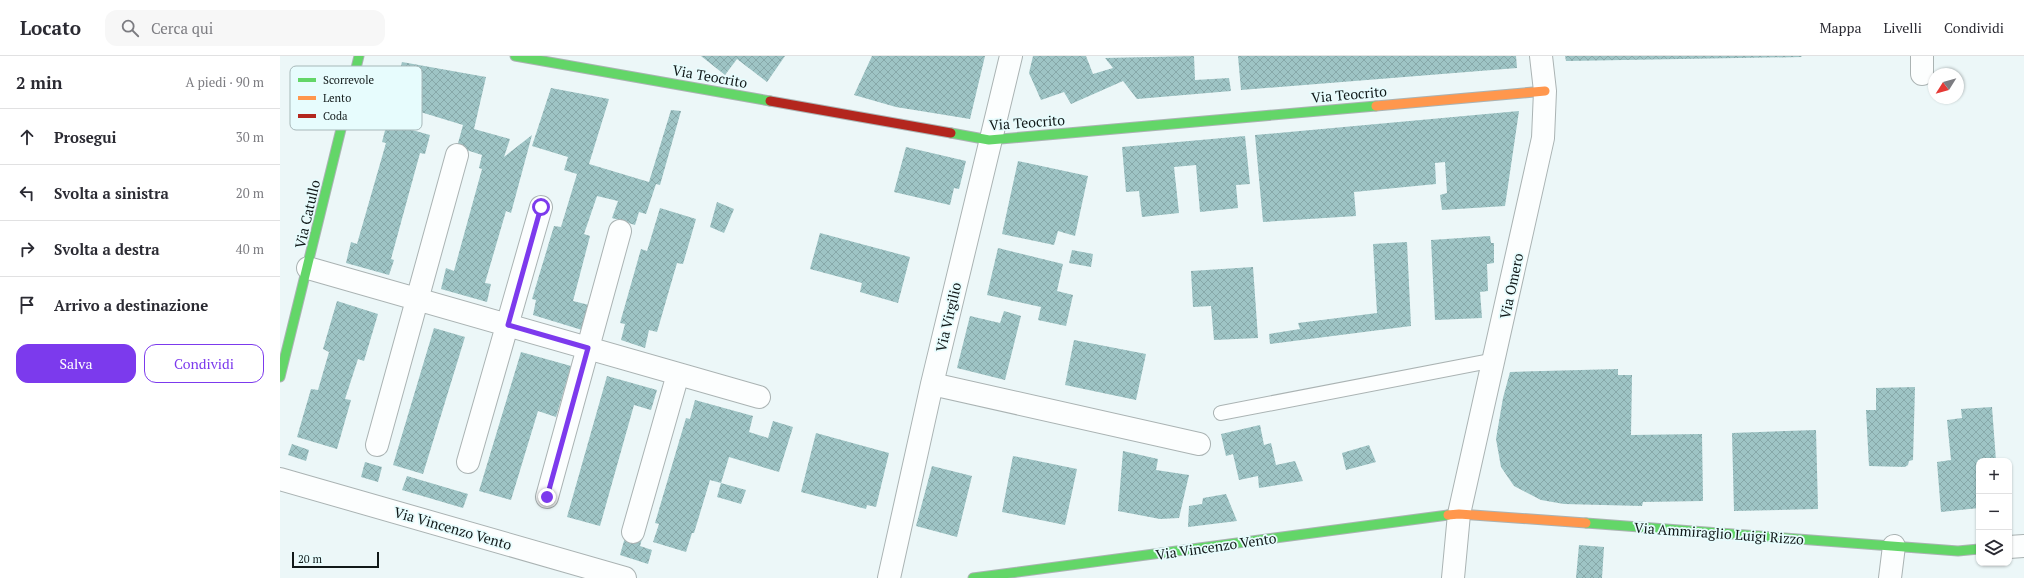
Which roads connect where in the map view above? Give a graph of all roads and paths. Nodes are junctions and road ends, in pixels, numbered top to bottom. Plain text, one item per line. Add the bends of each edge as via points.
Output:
1 (359, 56) edge
2 (515, 56) edge
3 (1011, 56) edge
4 (1541, 56) edge
5 (357, 66) edge
6 (1545, 91) junction
7 (341, 130) edge
8 (989, 140) junction
9 (457, 155) dead end
10 (541, 207) dead end
11 (620, 231) dead end
12 (308, 268) junction
13 (418, 299) junction
14 (508, 325) junction
15 (588, 348) junction
16 (1495, 360) junction
17 (678, 374) junction
18 (280, 378) edge
19 (932, 384) junction
20 (759, 397) dead end
21 (1222, 413) dead end
22 (1199, 444) dead end
23 (376, 445) dead end
24 (468, 462) dead end
25 (280, 479) edge
26 (547, 497) dead end
27 (1459, 514) junction
28 (634, 532) dead end
29 (1894, 546) junction
30 (2024, 546) edge
31 (2012, 547) edge
32 (1976, 549) edge
33 (625, 578) edge
34 (889, 578) edge
35 (973, 578) edge
36 (1453, 578) edge
37 (1890, 578) edge

1 - 5 street, Via Catullo
2 - 8 street, Via Teocrito
3 - 8 street, Via Virgilio
4 - 6 street, Via Omero
6 - 8 street, Via Teocrito
6 - 16 street, Via Omero via 1543,138
7 - 12 street, Via Catullo
8 - 19 street, Via Virgilio
9 - 13 street
10 - 14 street
11 - 15 street
12 - 13 street
12 - 18 street, Via Catullo
13 - 14 street
13 - 23 street
14 - 15 street
14 - 24 street
15 - 17 street
15 - 26 street
16 - 21 lane
16 - 27 street, Via Omero
17 - 20 street
17 - 28 street
19 - 22 street
19 - 34 street, Via Virgilio
25 - 33 street, Via Vincenzo Vento
27 - 29 street, Via Ammiraglio Luigi Rizzo
27 - 35 street, Via Vincenzo Vento
27 - 36 street, Via Omero
29 - 32 street, Via Ammiraglio Luigi Rizzo
29 - 37 street
30 - 31 street

